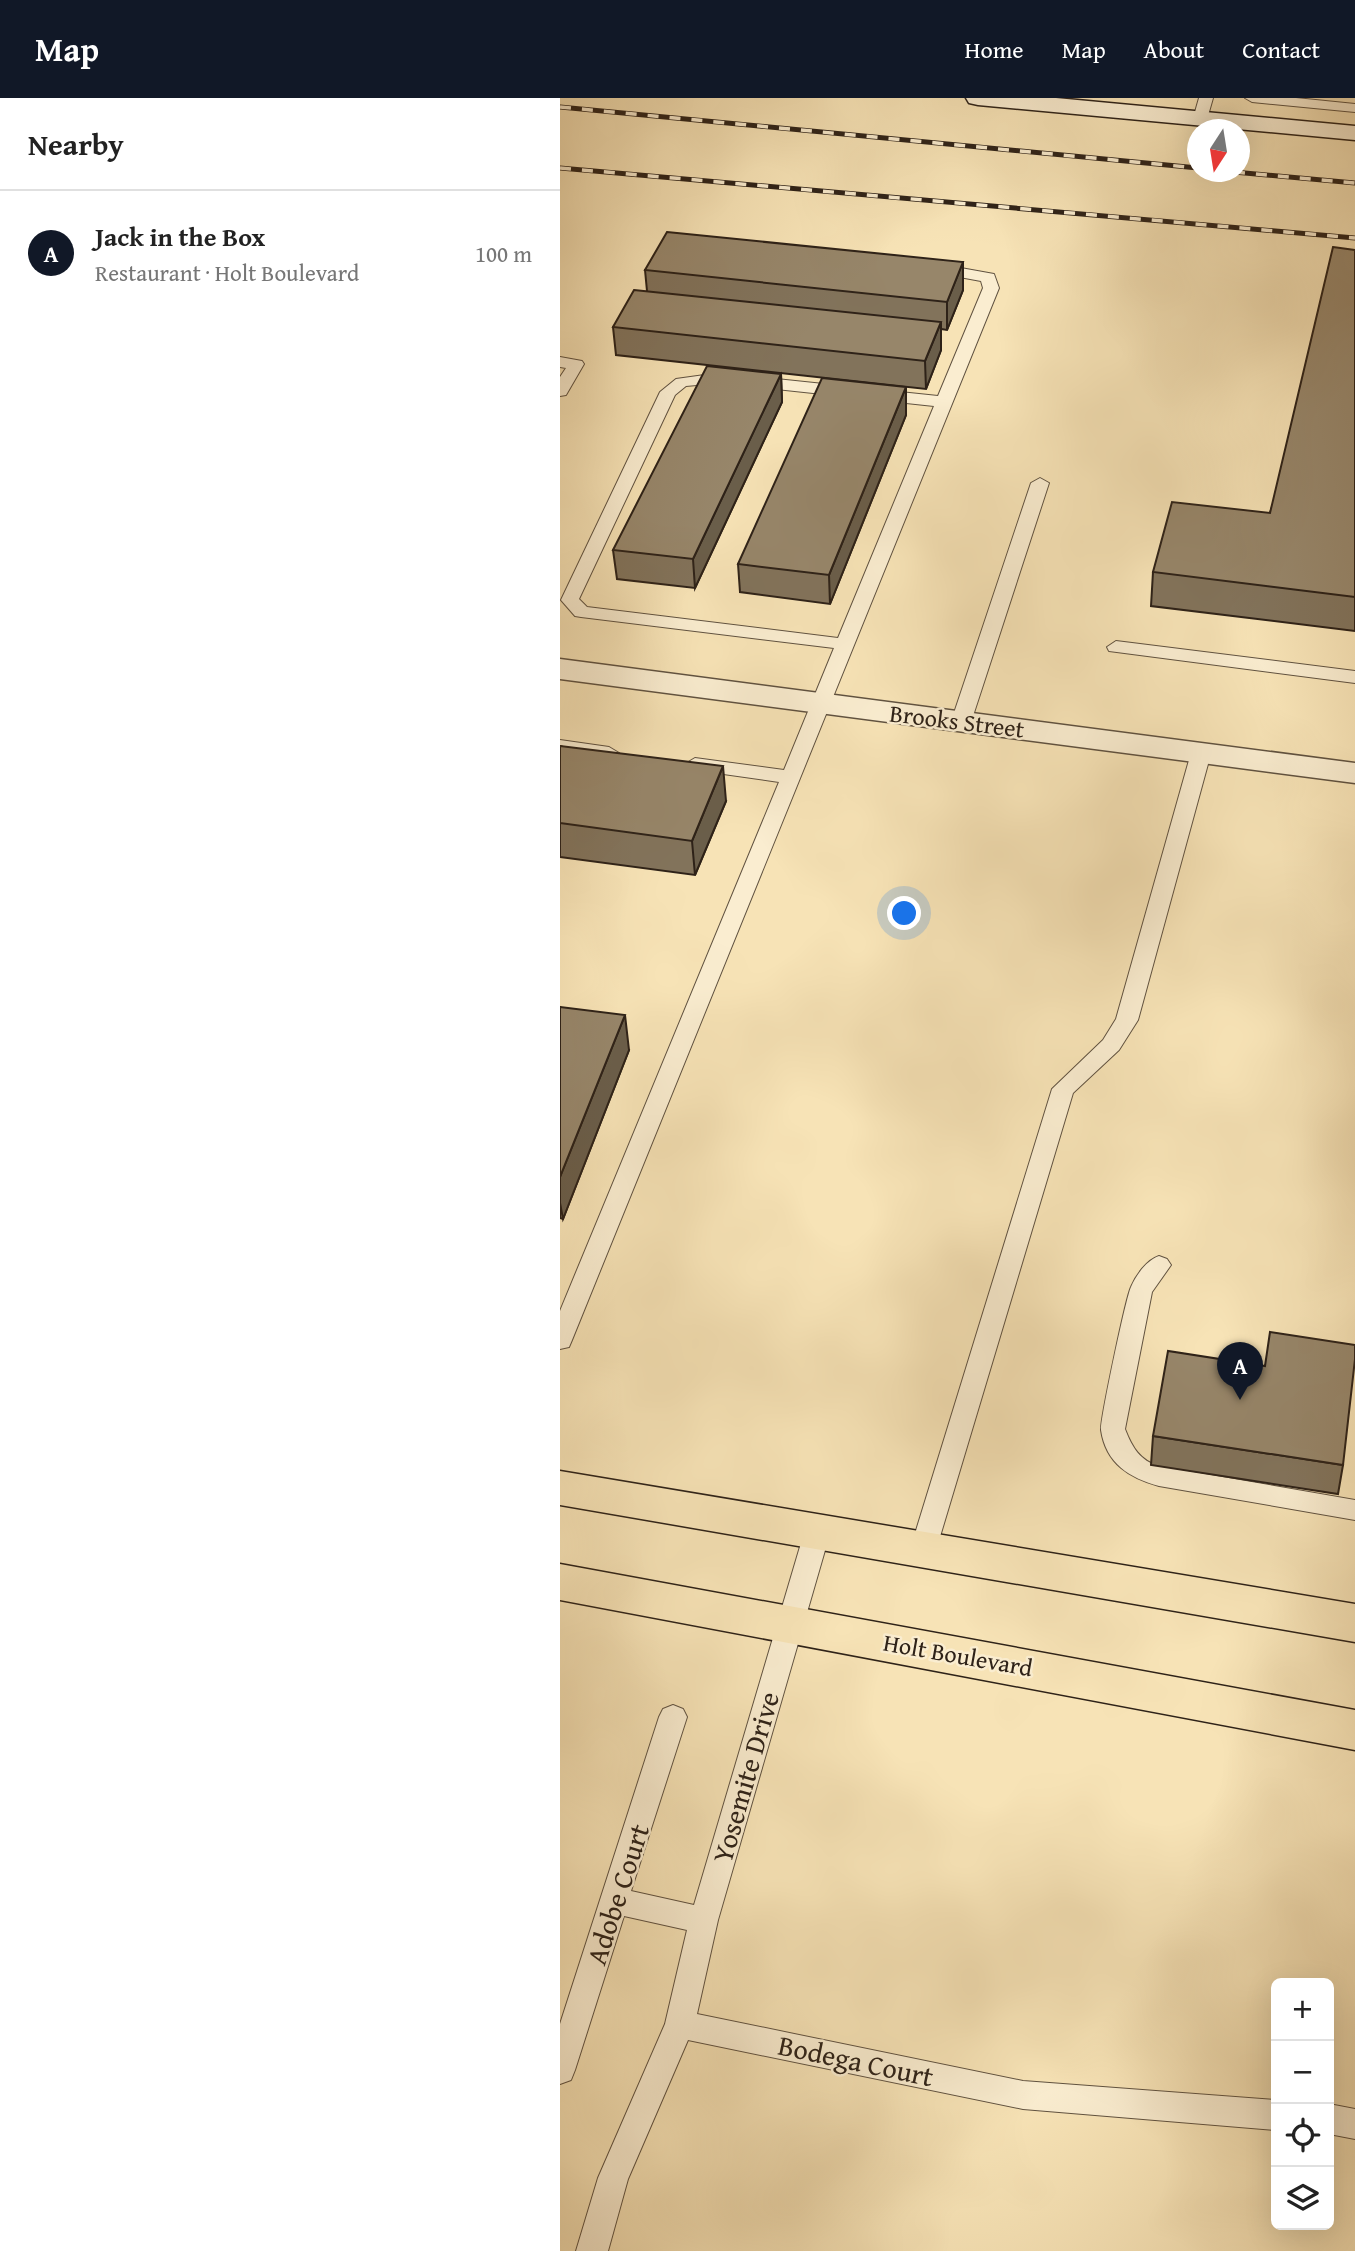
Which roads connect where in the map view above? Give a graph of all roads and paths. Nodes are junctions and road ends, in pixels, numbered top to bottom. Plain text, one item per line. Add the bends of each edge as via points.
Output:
1 (978, 98) edge
2 (1252, 98) edge
3 (1016, 100) edge
4 (1203, 108) edge
5 (1355, 108) edge
6 (1355, 133) edge
7 (919, 267) edge
8 (560, 362) edge
9 (560, 391) edge
10 (943, 402) junction
11 (1040, 483) dead end
12 (843, 643) junction
13 (1116, 647) dead end
14 (560, 669) edge
15 (1355, 677) edge
16 (818, 703) junction
17 (961, 722) junction
18 (560, 746) edge
19 (1201, 753) junction
20 (627, 755) edge
21 (681, 762) edge
22 (1355, 773) edge
23 (789, 777) junction
24 (1159, 1265) dead end
25 (560, 1340) edge
26 (560, 1488) edge
27 (1355, 1510) edge
28 (817, 1532) junction
29 (923, 1550) junction
30 (560, 1582) edge
31 (1355, 1623) edge
32 (788, 1625) junction
33 (673, 1717) dead end
34 (1355, 1730) edge
35 (615, 1901) junction
36 (704, 1920) junction
37 (680, 2024) junction
38 (560, 2070) edge
39 (1271, 2115) edge
40 (1334, 2120) edge
41 (1355, 2124) edge
42 (592, 2251) edge

1 - 3 street
2 - 5 lane
3 - 4 street
4 - 6 street
7 - 10 lane via 975,272 988,277 991,288
8 - 9 lane via 576,364
10 - 12 lane
10 - 12 lane via 719,378 682,382 668,392 570,600 581,612
11 - 17 lane
12 - 16 lane
13 - 15 lane
14 - 16 street, Brooks Street
16 - 17 street, Brooks Street
16 - 23 lane
17 - 19 street, Brooks Street
18 - 20 lane
19 - 22 street, Brooks Street
19 - 29 lane via 1127,1020 1111,1045 1063,1089
21 - 23 lane
23 - 25 lane
24 - 27 lane via 1141,1290 1113,1429 1121,1452 1140,1471 1159,1476
26 - 28 main road
28 - 29 main road
28 - 32 lane, Yosemite Drive
29 - 31 main road
30 - 32 main road, Holt Boulevard
32 - 34 main road, Holt Boulevard
32 - 36 lane, Yosemite Drive
33 - 35 lane, Adobe Court
35 - 36 lane
35 - 38 lane, Adobe Court
36 - 37 lane, Yosemite Drive
37 - 39 lane, Bodega Court via 1023,2095
37 - 42 lane via 613,2178
40 - 41 lane

